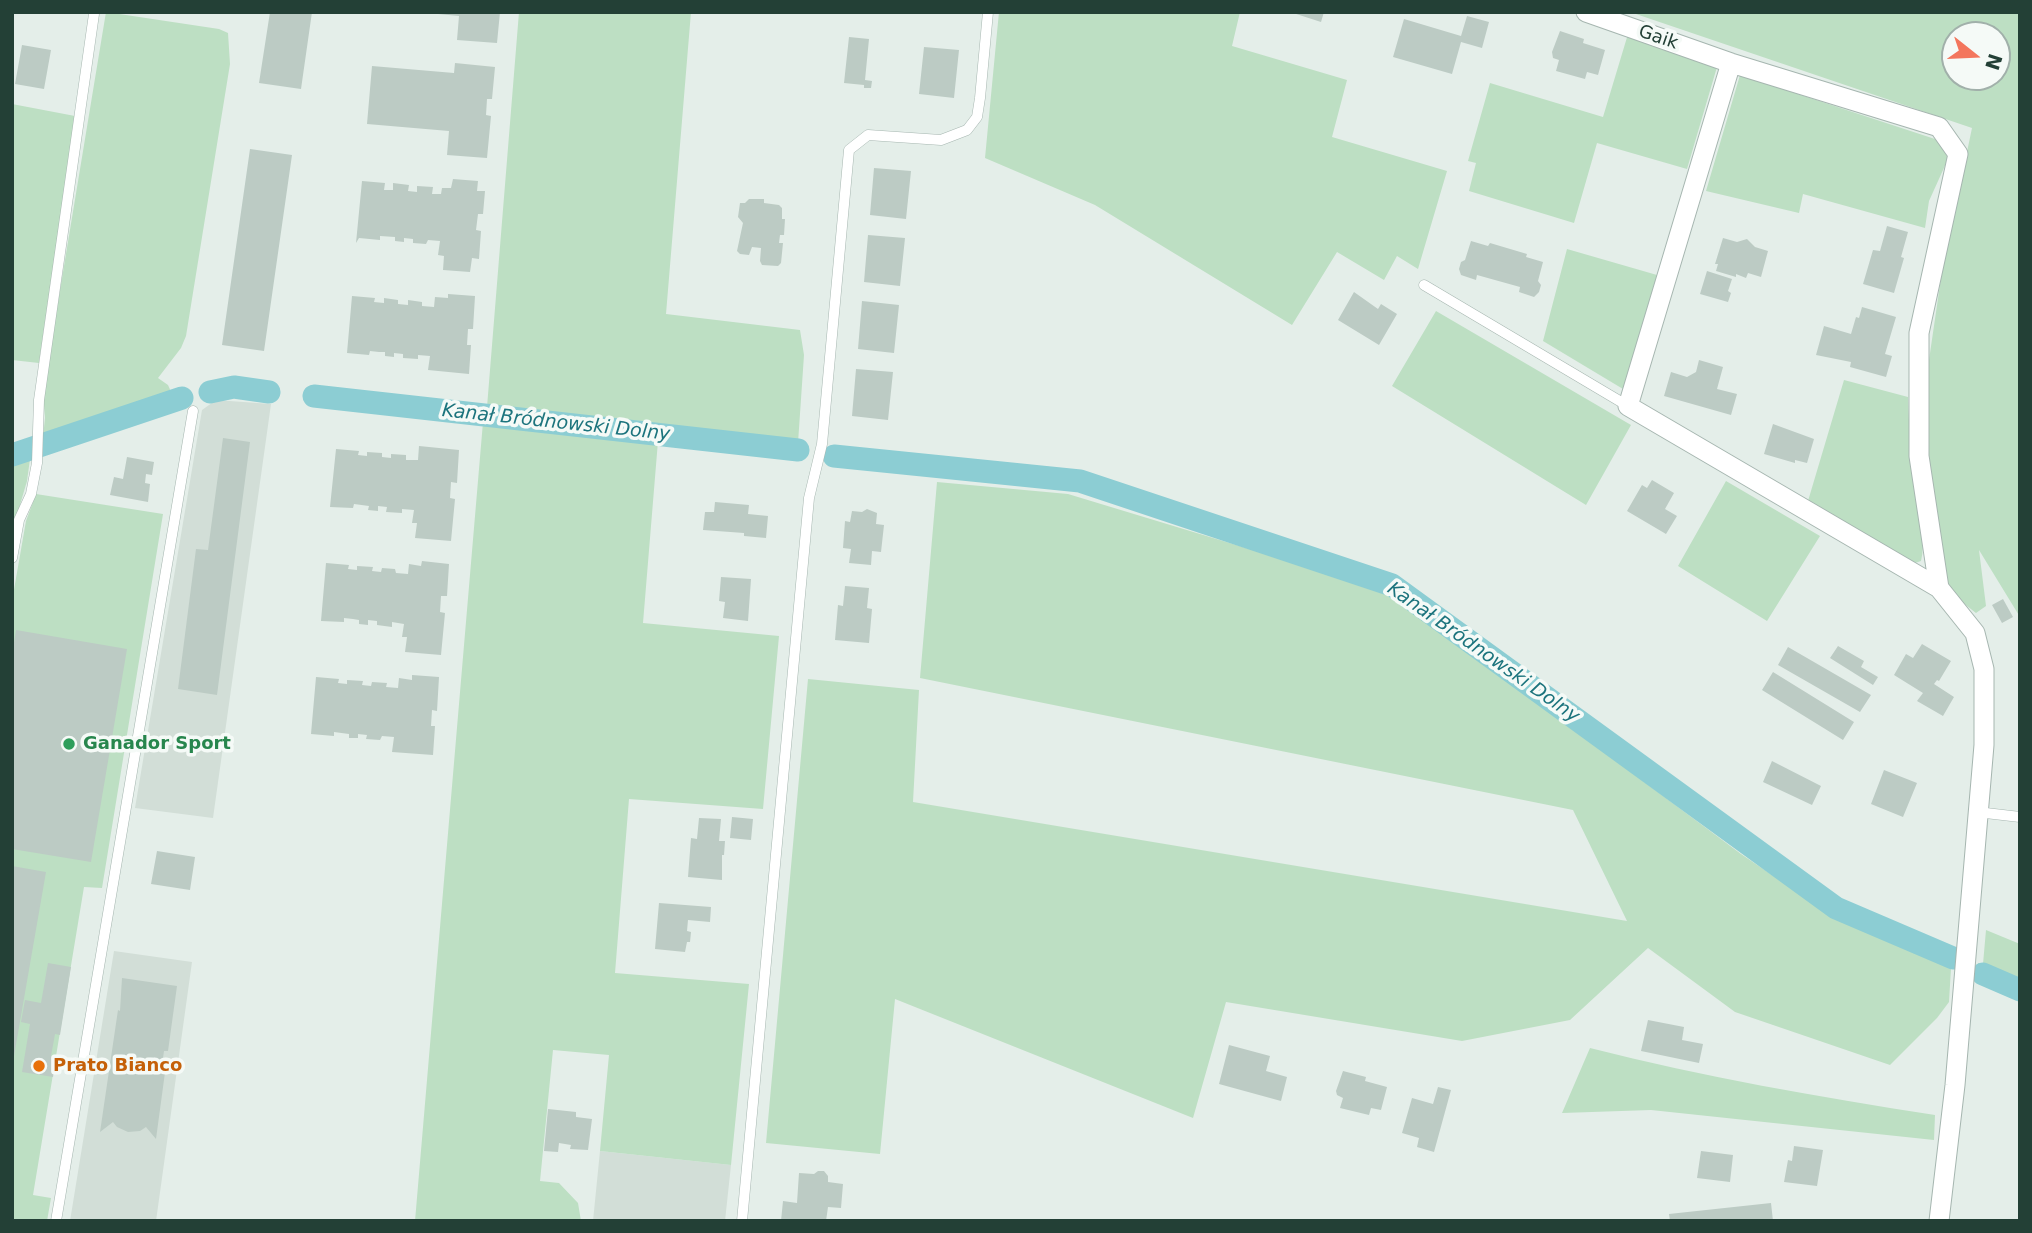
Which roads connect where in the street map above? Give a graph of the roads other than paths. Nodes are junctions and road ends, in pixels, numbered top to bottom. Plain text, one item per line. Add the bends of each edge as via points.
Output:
1 (988, 12) edge
2 (1586, 12) edge
3 (94, 14) dead end
4 (1731, 63) junction
5 (1424, 285) dead end
6 (1628, 405) junction
7 (193, 411) dead end
8 (12, 558) edge
9 (1939, 588) junction
10 (1977, 812) junction
11 (2020, 817) edge
12 (56, 1221) edge
13 (742, 1221) edge
14 (1939, 1221) edge

1 - 13 lane via 977,117 967,130 941,140 868,135 849,150 822,444 808,511
2 - 4 street, Gaik
3 - 8 lane via 39,400 37,463
4 - 6 street
4 - 9 street, Gaik via 1939,127 1958,154 1919,333 1919,456
5 - 6 lane
6 - 9 street
7 - 12 lane
9 - 10 street via 1975,633 1984,669 1984,745
10 - 11 lane
10 - 14 street

